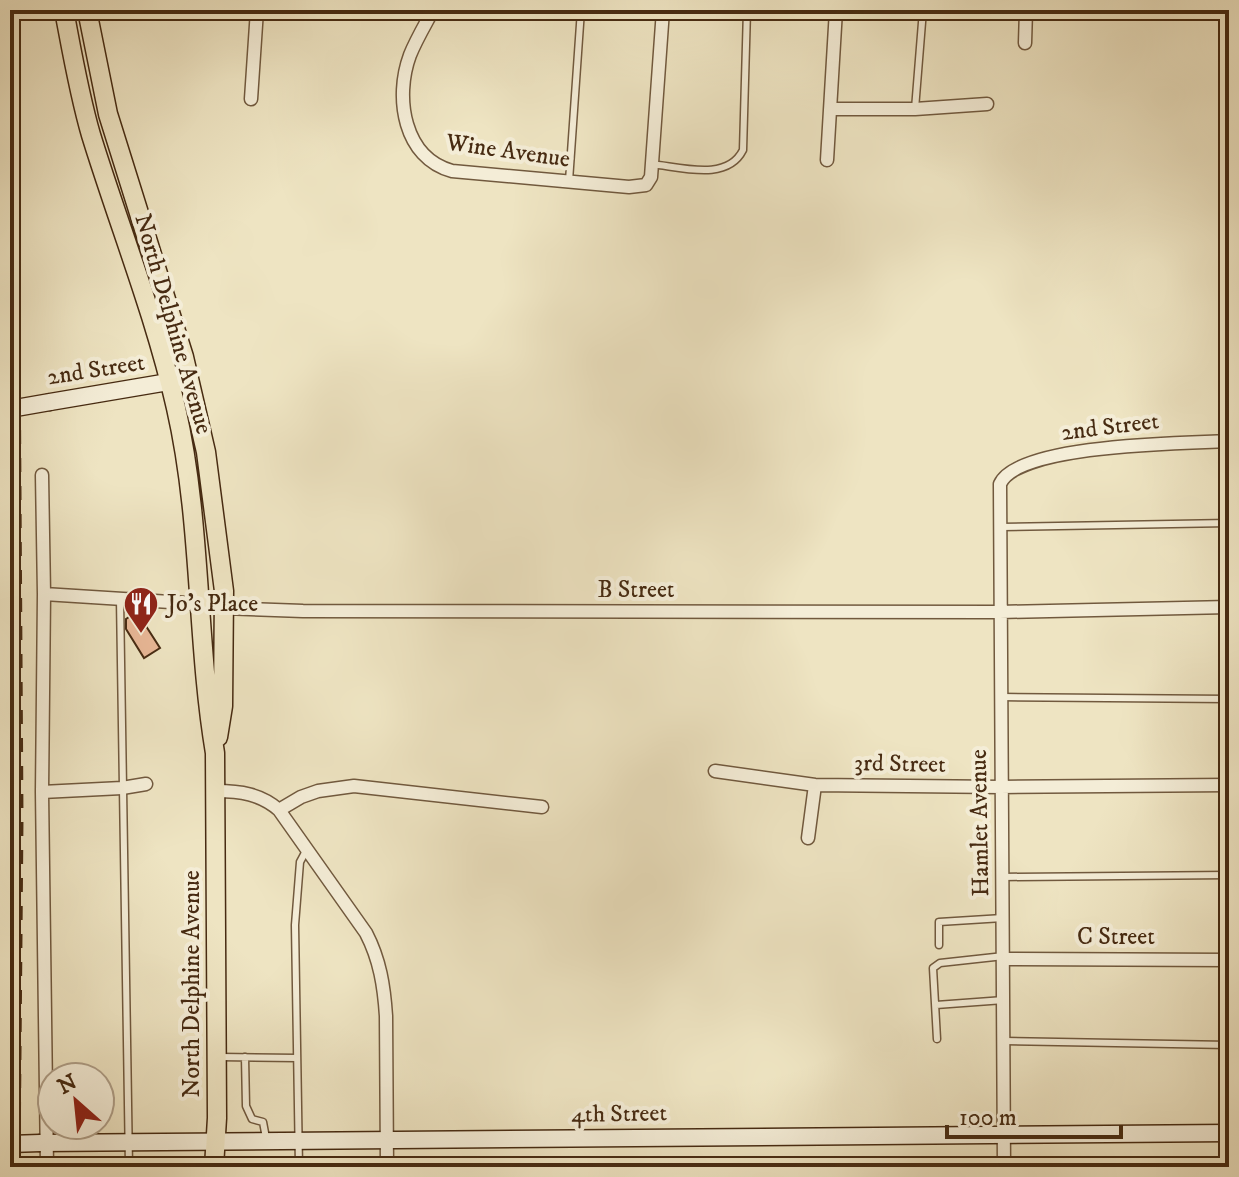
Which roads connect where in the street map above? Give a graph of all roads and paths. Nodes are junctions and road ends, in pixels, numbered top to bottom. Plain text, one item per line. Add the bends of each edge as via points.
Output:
1 (64, 10) edge
2 (87, 10) edge
3 (257, 10) edge
4 (433, 10) edge
5 (581, 10) edge
6 (663, 10) edge
7 (747, 10) edge
8 (836, 10) edge
9 (923, 10) edge
10 (1026, 10) edge
11 (1025, 43) dead end
12 (251, 99) dead end
13 (987, 104) dead end
14 (830, 109) junction
15 (915, 109) junction
16 (827, 160) dead end
17 (651, 164) junction
18 (569, 181) junction
19 (190, 378) junction
20 (169, 383) junction
21 (10, 409) edge
22 (1229, 441) edge
23 (42, 475) dead end
24 (1002, 479) joint
25 (1229, 523) edge
26 (1000, 527) junction
27 (44, 594) junction
28 (120, 599) junction
29 (202, 604) junction
30 (1229, 607) edge
31 (223, 608) junction
32 (1000, 612) junction
33 (1001, 697) junction
34 (1229, 699) edge
35 (215, 753) junction
36 (715, 771) dead end
37 (146, 784) dead end
38 (815, 785) junction
39 (1229, 785) edge
40 (1001, 787) junction
41 (122, 788) junction
42 (216, 791) junction
43 (42, 792) junction
44 (542, 807) dead end
45 (279, 810) junction
46 (808, 838) dead end
47 (307, 849) junction
48 (1229, 875) edge
49 (1002, 877) junction
50 (1003, 918) junction
51 (939, 945) dead end
52 (1004, 958) junction
53 (1229, 960) edge
54 (1004, 1000) junction
55 (936, 1005) junction
56 (937, 1039) dead end
57 (1004, 1041) junction
58 (1229, 1045) edge
59 (217, 1057) junction
60 (245, 1057) junction
61 (297, 1058) junction
62 (1229, 1133) edge
63 (1005, 1136) junction
64 (215, 1141) junction
65 (266, 1141) junction
66 (299, 1141) junction
67 (387, 1141) junction
68 (129, 1142) junction
69 (43, 1143) junction
70 (10, 1144) edge
71 (47, 1167) edge
72 (129, 1167) edge
73 (214, 1167) edge
74 (299, 1167) edge
75 (387, 1167) edge
76 (1004, 1167) edge

1 - 20 main road, North Delphine Avenue via 90,131
2 - 19 main road, North Delphine Avenue via 108,114
3 - 12 street
4 - 18 street, Wine Avenue via 410,56 404,82 404,113 422,154 452,171
5 - 18 lane
6 - 17 street
7 - 17 lane via 743,150 738,160 718,170
8 - 14 street
9 - 15 lane
10 - 11 street
13 - 15 street
14 - 15 street
14 - 16 street
17 - 18 street, Wine Avenue via 646,185
19 - 20 street, 2nd Street
19 - 31 main road, North Delphine Avenue via 214,508
20 - 21 street, 2nd Street, bridge
20 - 29 main road, North Delphine Avenue via 188,468
22 - 24 street, 2nd Street via 1080,451 1023,464
23 - 27 street
24 - 26 street, Hamlet Avenue
25 - 26 lane
26 - 32 street, Hamlet Avenue
27 - 28 street, B Street
27 - 43 street
28 - 29 street, B Street
28 - 41 lane
29 - 31 street, B Street
29 - 35 main road, North Delphine Avenue via 206,701
30 - 32 street, B Street
31 - 32 street, B Street
31 - 35 main road, North Delphine Avenue via 223,706
32 - 33 street, Hamlet Avenue
33 - 34 lane
33 - 40 street, Hamlet Avenue
35 - 42 main road, North Delphine Avenue
36 - 38 street, 3rd Street
37 - 41 street
38 - 40 street, 3rd Street
38 - 46 street
39 - 40 street, 3rd Street
40 - 49 street, Hamlet Avenue
41 - 43 street
41 - 68 lane
42 - 45 street via 260,797
42 - 59 main road, North Delphine Avenue
43 - 69 street
44 - 45 street via 354,786 318,791
45 - 47 street
47 - 61 lane via 300,862 295,925
47 - 67 street via 366,933 378,959 386,1016
48 - 49 lane
49 - 50 street, Hamlet Avenue
50 - 51 lane via 939,922
50 - 52 street, Hamlet Avenue
52 - 53 street, C Street
52 - 54 street, Hamlet Avenue
52 - 55 lane via 940,963 933,968
54 - 55 lane
54 - 57 street, Hamlet Avenue
55 - 56 lane
57 - 58 lane
57 - 63 street, Hamlet Avenue
59 - 60 lane
59 - 64 main road, North Delphine Avenue
60 - 61 lane
60 - 65 lane via 246,1106 252,1119 266,1126
61 - 66 lane
62 - 63 street, 4th Street
63 - 67 street, 4th Street
63 - 76 street, Hamlet Avenue
64 - 65 street, 4th Street
64 - 68 street, 4th Street
64 - 73 main road, North Delphine Avenue
65 - 66 street, 4th Street
66 - 67 street, 4th Street
66 - 74 lane
67 - 75 street
68 - 69 street, 4th Street
68 - 72 lane
69 - 70 street, 4th Street, bridge
69 - 71 street

